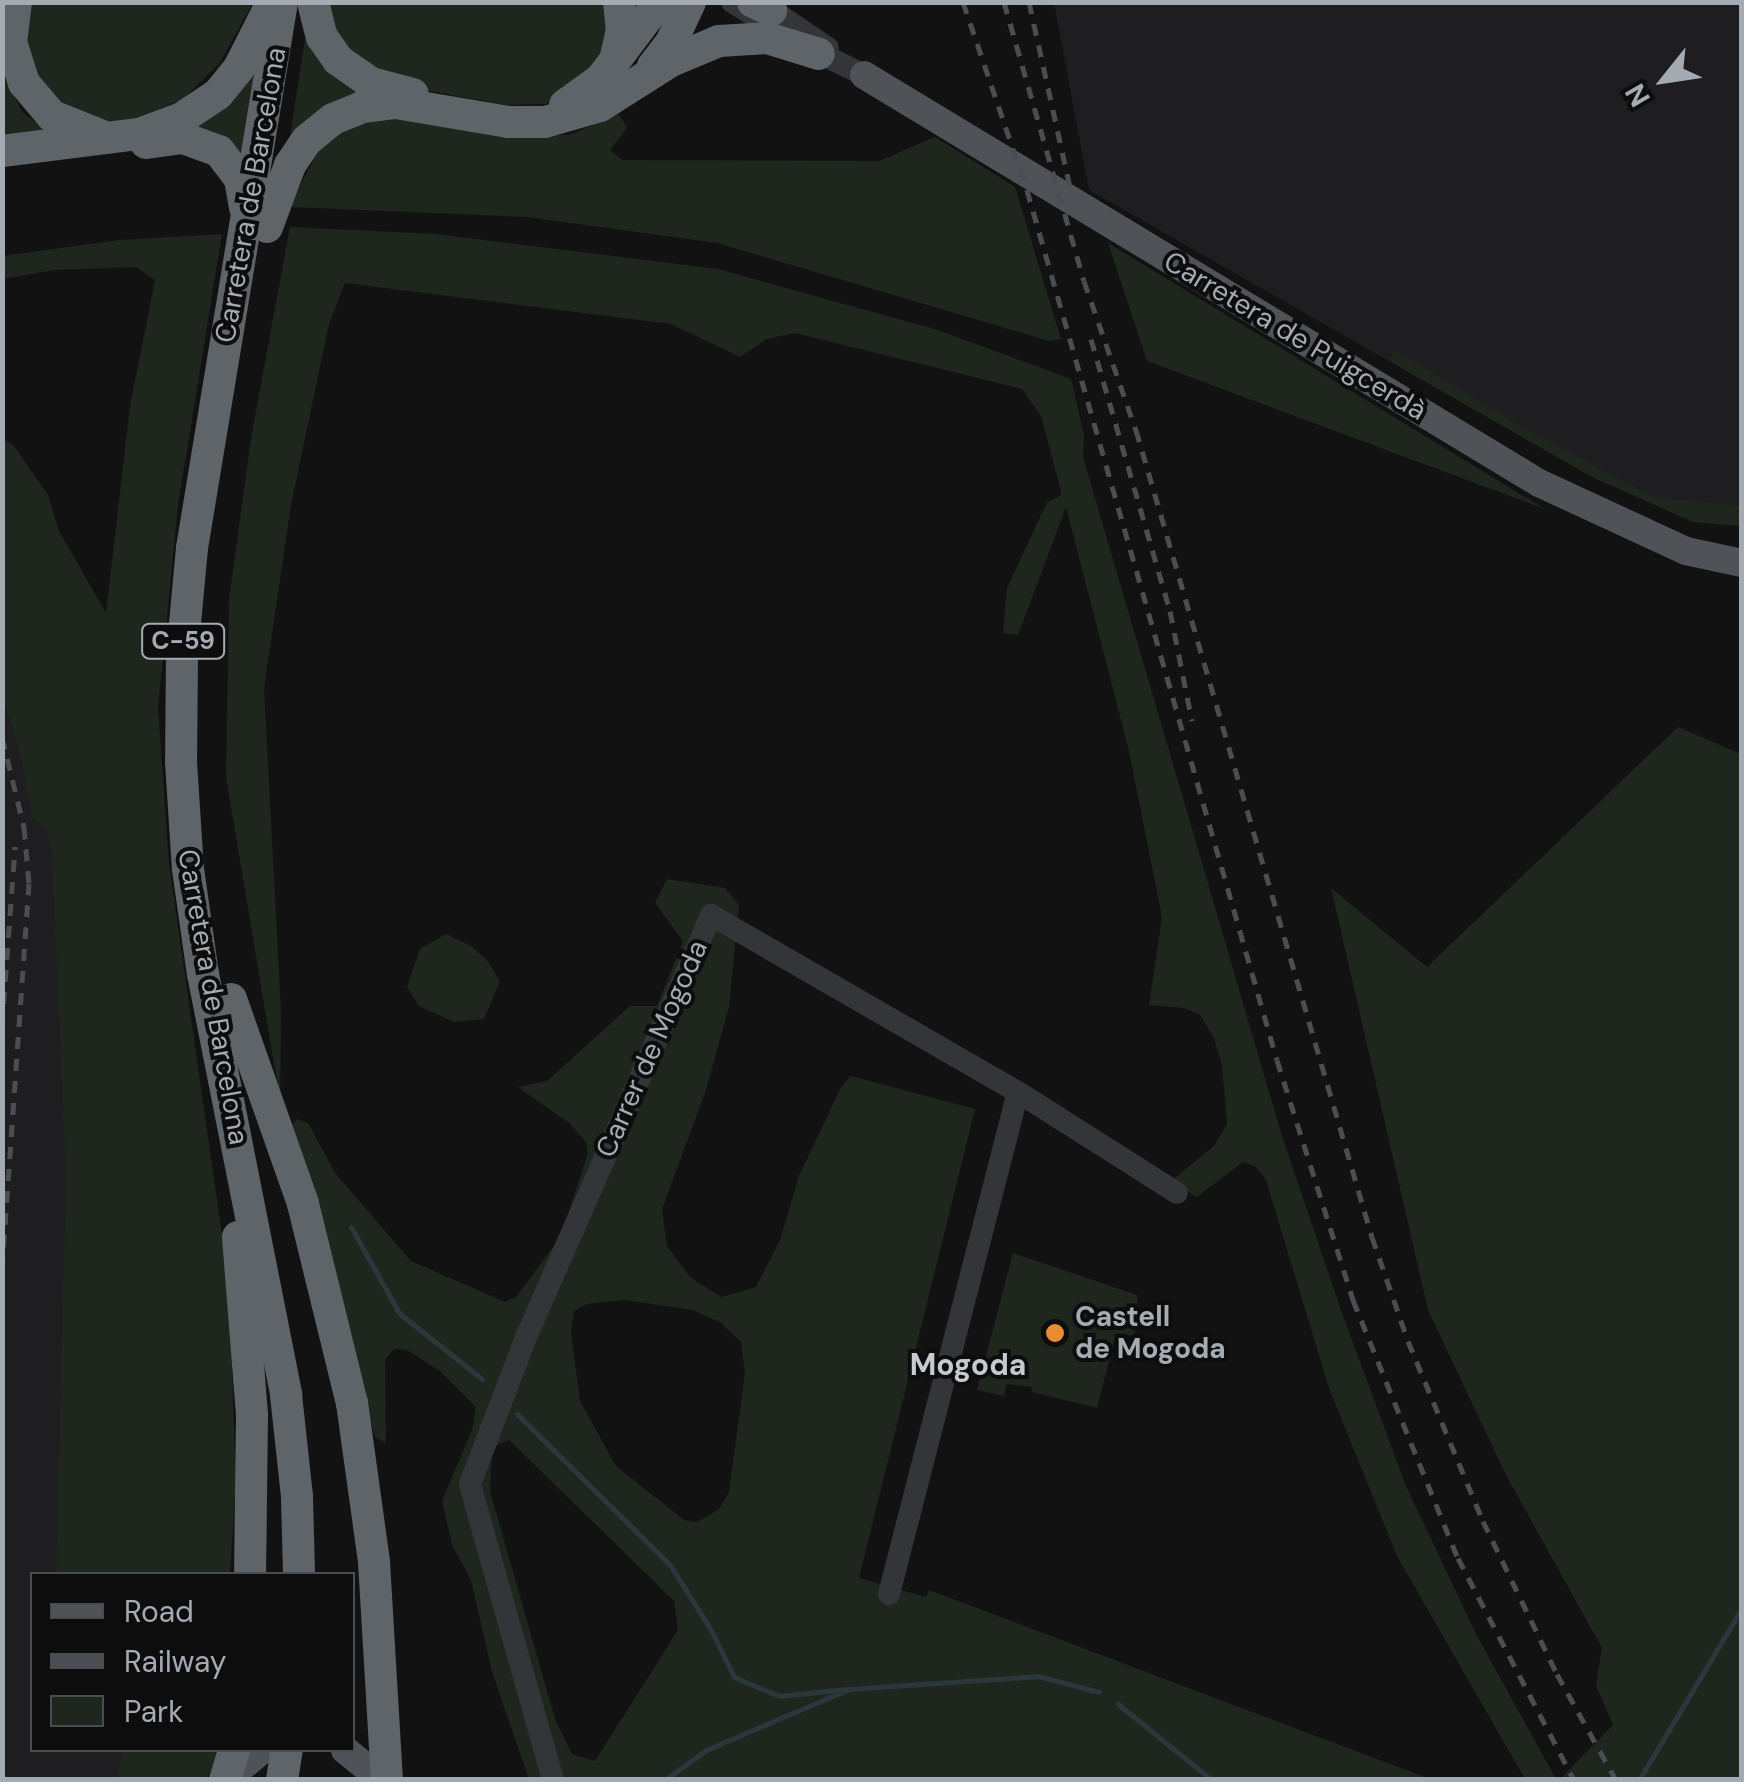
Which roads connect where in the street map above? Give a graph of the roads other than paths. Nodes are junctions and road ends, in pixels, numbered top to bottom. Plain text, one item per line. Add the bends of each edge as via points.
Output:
1 (16, 2) edge
2 (271, 2) edge
3 (282, 2) edge
4 (300, 2) edge
5 (313, 2) edge
6 (619, 2) edge
7 (659, 2) edge
8 (690, 2) edge
9 (732, 2) edge
10 (762, 5) edge
11 (818, 54) junction
12 (864, 75) junction
13 (621, 78) junction
14 (120, 136) junction
15 (2, 152) edge
16 (2, 161) edge
17 (256, 234) junction
18 (1742, 563) edge
19 (221, 1009) junction
20 (1018, 1092) junction
21 (1177, 1193) dead end
22 (250, 1572) edge
23 (299, 1572) edge
24 (322, 1572) edge
25 (890, 1594) dead end
26 (233, 1752) edge
27 (260, 1752) edge
28 (286, 1752) edge
29 (308, 1752) edge
30 (349, 1752) edge
31 (226, 1780) edge
32 (282, 1780) edge
33 (304, 1780) edge
34 (384, 1780) edge
35 (553, 1780) edge

1 - 14 highway via 13,56 32,97 63,124
2 - 14 highway via 250,52 218,94 168,125
3 - 17 highway, Carretera de Barcelona / C-59
4 - 17 highway, Carretera de Barcelona / C-59
5 - 13 highway via 322,37 338,60 371,83 398,91 534,112
6 - 13 highway
7 - 13 highway
8 - 13 highway via 671,44
9 - 11 street
10 - 12 street
11 - 12 street
11 - 13 highway via 767,38 719,40
12 - 18 main road, Carretera de Puigcerdà via 1540,484 1686,551
13 - 17 highway via 600,106 546,122 508,122 396,102 348,112 318,129 298,151
14 - 15 highway
16 - 17 highway via 172,139 203,143 227,158 240,178
17 - 19 highway, Carretera de Barcelona / C-59 via 199,496 182,655 184,817
19 - 22 highway via 250,1362
19 - 23 highway, Carretera de Barcelona / C-59 via 286,1394
19 - 24 highway, Carretera de Barcelona / C-59 via 310,1400
19 - 34 highway via 303,1204 344,1368 374,1562
20 - 21 street
20 - 25 street
20 - 35 street, Carrer de Mogoda via 711,915 470,1484
26 - 31 highway
27 - 31 main road
28 - 32 highway
29 - 33 highway
30 - 34 main road

